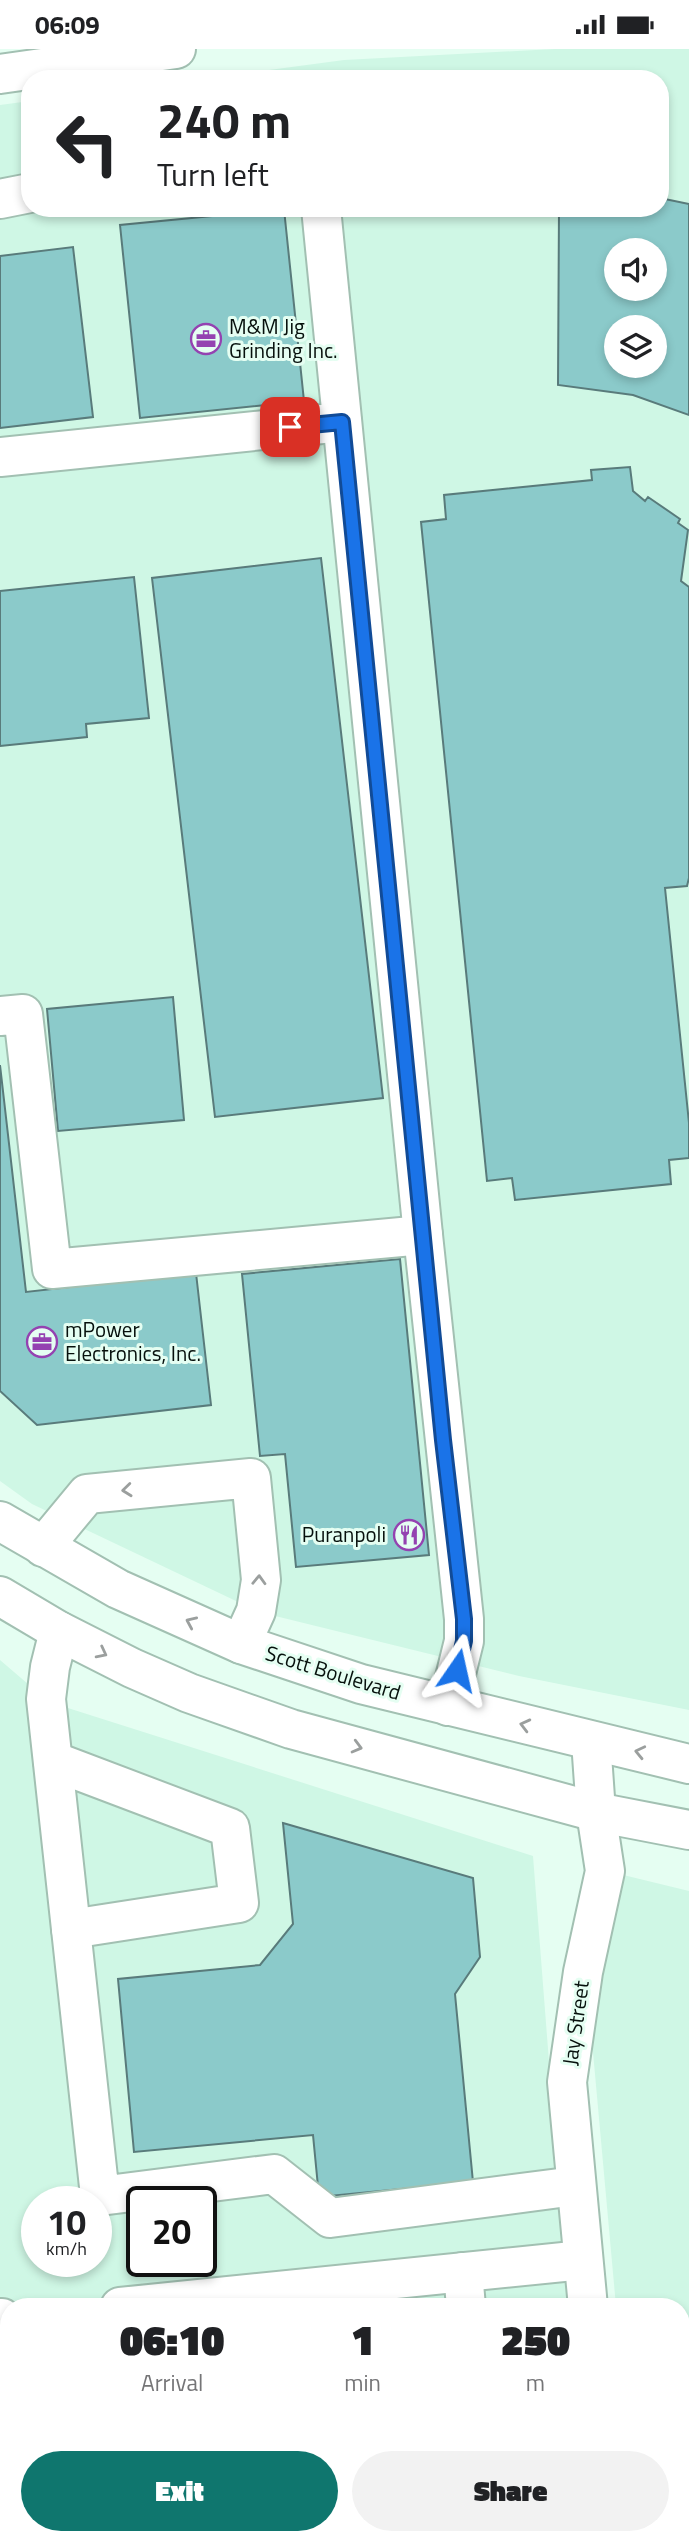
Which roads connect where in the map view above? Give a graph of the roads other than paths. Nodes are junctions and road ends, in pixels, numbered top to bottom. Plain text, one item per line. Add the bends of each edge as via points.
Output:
1 (176, 49) edge
2 (28, 70) edge
3 (21, 71) edge
4 (0, 74) edge
5 (21, 196) edge
6 (0, 199) edge
7 (322, 217) edge
8 (342, 422) junction
9 (0, 457) edge
10 (0, 1016) edge
11 (423, 1235) junction
12 (0, 1521) edge
13 (43, 1547) junction
14 (0, 1596) edge
15 (59, 1631) junction
16 (240, 1644) junction
17 (448, 1706) junction
18 (591, 1741) junction
19 (53, 1761) junction
20 (689, 1763) edge
21 (596, 1812) junction
22 (689, 1830) edge
23 (71, 1929) junction
24 (575, 2186) junction
25 (583, 2260) junction
26 (464, 2289) edge
27 (292, 2298) edge
28 (587, 2298) edge

1 - 2 main road
3 - 4 main road
5 - 6 main road
7 - 8 main road
8 - 9 main road
8 - 11 main road
10 - 11 main road via 23,1014 52,1269
11 - 17 main road via 464,1619 464,1641
12 - 13 main road, Scott Boulevard
16 -> 13 main road, Scott Boulevard via 118,1589
16 -> 13 main road via 256,1611 261,1580 251,1478 87,1494
14 - 15 main road
15 - 19 main road via 46,1699
15 -> 21 main road via 189,1693 291,1729
16 - 17 main road, Scott Boulevard via 361,1684
18 -> 17 main road, Scott Boulevard
20 -> 18 main road, Scott Boulevard
18 - 21 main road, Jay Street
19 - 23 main road
19 - 23 main road via 230,1828 239,1903
21 - 22 main road
21 - 24 main road, Jay Street via 605,1871 583,1972 567,2082
23 - 24 main road via 100,2196 274,2174 330,2218
24 - 25 main road, Jay Street
25 - 26 main road
25 - 28 main road, Jay Street
26 - 27 main road

